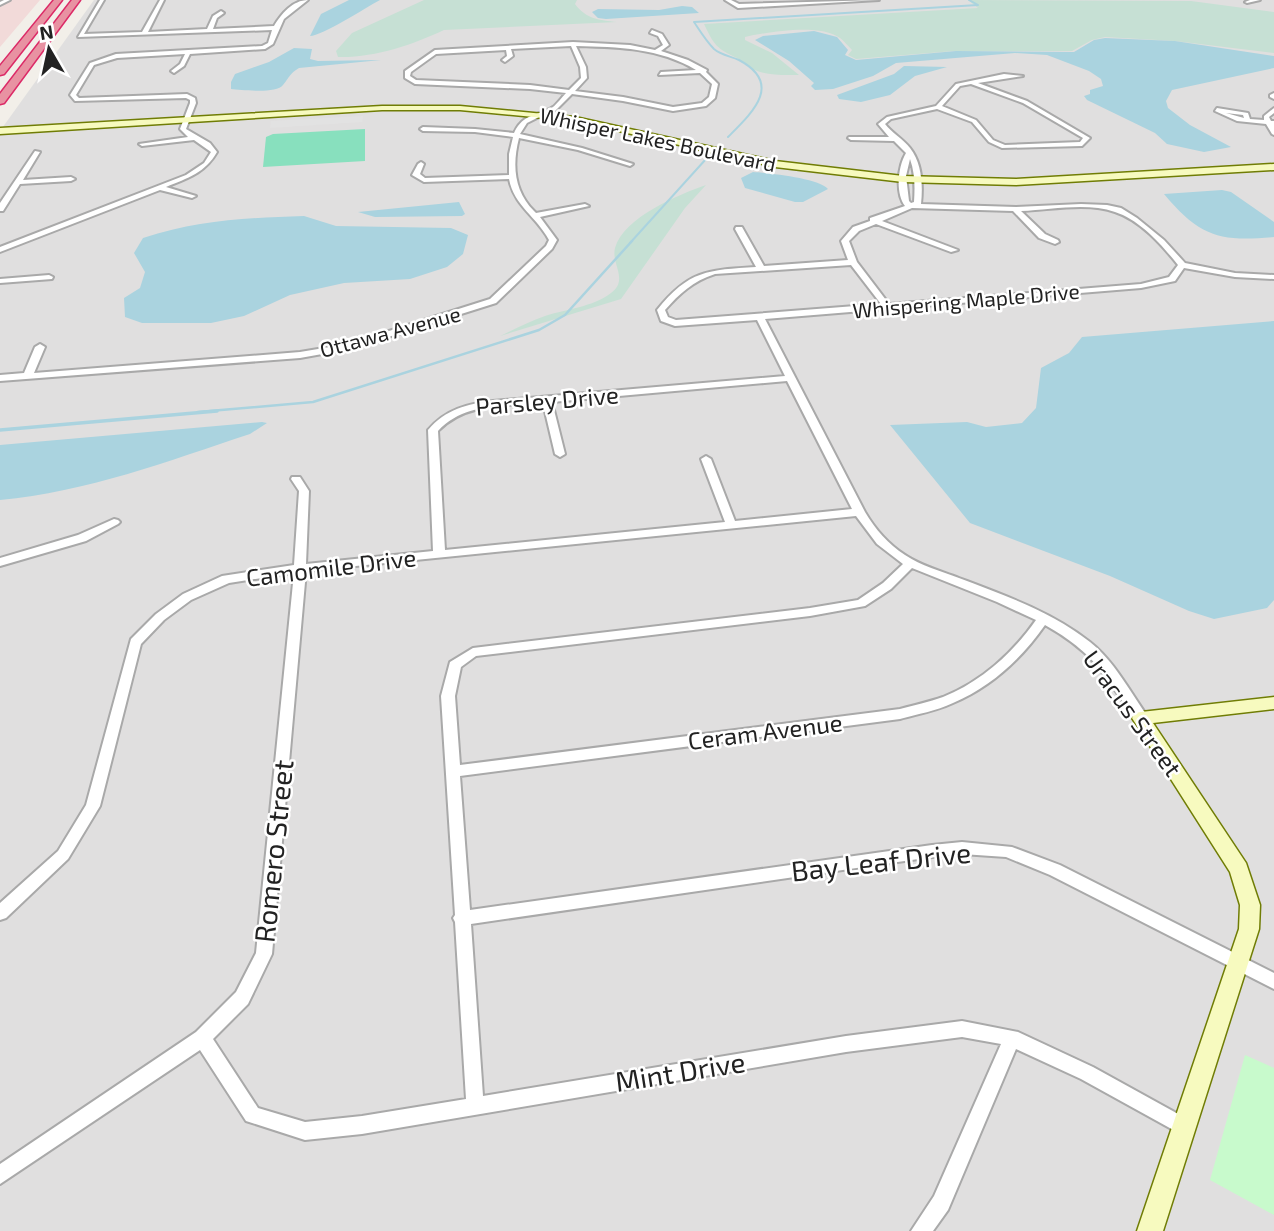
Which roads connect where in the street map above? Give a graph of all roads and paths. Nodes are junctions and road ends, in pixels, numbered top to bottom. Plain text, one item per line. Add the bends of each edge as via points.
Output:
1 (8, 0) edge
2 (58, 0) edge
3 (76, 0) edge
4 (102, 0) edge
5 (162, 0) edge
6 (306, 0) edge
7 (877, 0) edge
8 (1258, 0) edge
9 (729, 2) edge
10 (791, 2) edge
11 (1247, 2) dead end
12 (0, 4) edge
13 (221, 13) dead end
14 (274, 28) junction
15 (209, 31) junction
16 (652, 32) dead end
17 (144, 34) junction
18 (574, 40) junction
19 (508, 47) junction
20 (657, 51) junction
21 (188, 53) junction
22 (505, 60) dead end
23 (174, 71) dead end
24 (705, 71) junction
25 (0, 72) edge
26 (661, 74) dead end
27 (1020, 76) dead end
28 (970, 82) junction
29 (570, 91) junction
30 (0, 101) edge
31 (938, 107) junction
32 (325, 108) junction
33 (1274, 110) edge
34 (550, 112) junction
35 (538, 113) junction
36 (191, 117) junction
37 (1247, 120) dead end
38 (1271, 123) edge
39 (0, 128) edge
40 (423, 129) dead end
41 (1274, 133) edge
42 (196, 138) junction
43 (518, 138) junction
44 (851, 138) dead end
45 (896, 139) junction
46 (142, 144) dead end
47 (37, 152) dead end
48 (909, 154) junction
49 (1274, 160) edge
50 (421, 164) dead end
51 (630, 164) dead end
52 (1274, 167) edge
53 (1104, 171) junction
54 (903, 176) junction
55 (918, 176) junction
56 (512, 177) junction
57 (71, 178) dead end
58 (1112, 178) junction
59 (18, 182) junction
60 (162, 188) junction
61 (192, 196) dead end
62 (585, 206) dead end
63 (909, 206) junction
64 (0, 209) edge
65 (1015, 209) junction
66 (537, 215) junction
67 (873, 220) junction
68 (739, 229) dead end
69 (1055, 242) dead end
70 (0, 250) edge
71 (954, 250) dead end
72 (853, 262) junction
73 (1182, 265) junction
74 (761, 268) junction
75 (49, 277) dead end
76 (1274, 277) edge
77 (0, 281) edge
78 (886, 306) junction
79 (761, 318) junction
80 (40, 347) dead end
81 (27, 377) junction
82 (0, 378) edge
83 (792, 378) junction
84 (547, 399) junction
85 (561, 454) dead end
86 (706, 459) dead end
87 (296, 479) dead end
88 (859, 512) junction
89 (114, 522) dead end
90 (731, 524) junction
91 (439, 554) junction
92 (0, 562) edge
93 (910, 563) junction
94 (300, 568) junction
95 (1043, 619) junction
96 (1274, 703) edge
97 (1141, 718) junction
98 (454, 771) junction
99 (0, 912) edge
100 (461, 918) junction
101 (1238, 964) junction
102 (1274, 981) edge
103 (202, 1038) junction
104 (1012, 1038) junction
105 (475, 1104) junction
106 (1183, 1126) junction
107 (0, 1175) edge
108 (921, 1231) edge
109 (1150, 1231) edge

1 - 12 street
2 - 25 highway
3 - 30 highway
4 - 17 street via 80,36
5 - 17 street
6 - 14 street via 285,13
7 - 10 street
8 - 11 street
9 - 10 street
13 - 15 street
14 - 15 street
14 - 21 street via 270,44 260,48
15 - 17 street
16 - 20 street via 660,35 666,46
18 - 19 street
18 - 20 street
18 - 29 street via 584,78
19 - 22 street via 510,56
19 - 29 street via 435,52 408,71 407,77 415,82
20 - 24 street
21 - 23 street
21 - 36 street via 97,60 73,95 77,100 93,101 187,96 193,99
24 - 26 street
24 - 29 street via 715,84 712,98 690,109
27 - 28 street
28 - 31 street via 958,85
28 - 31 street via 1025,102 1087,138 1082,144 1004,147 990,141 974,121
29 - 34 street
31 - 45 street via 881,124
32 - 34 street, Whisper Lakes Boulevard via 453,102
32 - 35 street, Whisper Lakes Boulevard via 435,107
32 - 36 street, Whisper Lakes Boulevard
33 - 38 street via 1266,117
34 - 35 street, Whisper Lakes Boulevard
34 - 43 street
34 - 54 street, Whisper Lakes Boulevard via 775,164
35 - 43 street via 520,129
36 - 39 street, Whisper Lakes Boulevard
36 - 42 street
36 - 42 street via 183,129
37 - 38 street
38 - 41 street
40 - 43 street via 450,128
42 - 46 street
42 - 60 street via 214,152 207,164
43 - 51 street via 565,145
43 - 56 street
44 - 45 street
45 - 48 street
47 - 59 street
48 - 54 street
48 - 55 street
49 - 53 street, Whisper Lakes Boulevard
50 - 56 street via 416,175 424,180
52 - 58 street, Whisper Lakes Boulevard
53 - 55 street, Whisper Lakes Boulevard
53 - 58 street
54 - 55 street, Whisper Lakes Boulevard
54 - 63 street
55 - 58 street, Whisper Lakes Boulevard via 1016,182
55 - 63 street via 918,202
56 - 66 street, Ottawa Avenue via 519,199
57 - 59 street
59 - 64 street
60 - 61 street
60 - 70 street via 11,241
62 - 66 street
63 - 65 street
63 - 67 street
65 - 69 street via 1042,236
65 - 73 street via 1100,206 1116,210 1127,214
66 - 81 street, Ottawa Avenue via 548,228 549,247 493,302 468,312 350,346 300,355
67 - 71 street
67 - 72 street via 845,241
68 - 74 street
72 - 74 street, Whispering Maple Drive
72 - 78 street
73 - 76 street
73 - 78 street, Whispering Maple Drive via 1172,279 1141,286
74 - 79 street, Whispering Maple Drive via 695,276 662,310 664,318 675,323
75 - 77 street
78 - 79 street, Whispering Maple Drive
79 - 83 street, Uracus Street
80 - 81 street
81 - 82 street, Ottawa Avenue
83 - 84 street, Parsley Drive
83 - 88 street, Uracus Street
84 - 85 street
84 - 91 street, Parsley Drive via 464,408 445,416 433,430
86 - 90 street
87 - 94 street via 304,491
88 - 90 street, Camomile Drive
88 - 93 street, Uracus Street via 873,536
89 - 92 street via 82,538
90 - 91 street, Camomile Drive
91 - 94 street, Camomile Drive
93 - 95 street, Uracus Street
93 - 98 street via 887,586 860,603 473,652 455,665 448,696
94 - 99 street, Camomile Drive via 226,579 187,597 135,642 93,806 63,855
94 - 103 street, Romero Street via 264,954 242,998
95 - 97 street, Uracus Street via 1087,646
95 - 98 street, Ceram Avenue via 997,671 952,699 900,714
96 - 97 street
97 - 101 street, Uracus Street via 1239,869 1250,905 1249,929
98 - 100 street
100 - 101 street, Bay Leaf Drive via 962,848 1007,851 1055,870
100 - 105 street
101 - 102 street, Bay Leaf Drive
101 - 106 street, Uracus Street
103 - 105 street, Mint Drive via 252,1115 304,1131
103 - 107 street, Romero Street
104 - 105 street, Mint Drive via 962,1029 937,1032
104 - 106 street, Mint Drive
104 - 108 street via 941,1203
106 - 109 street, Uracus Street

